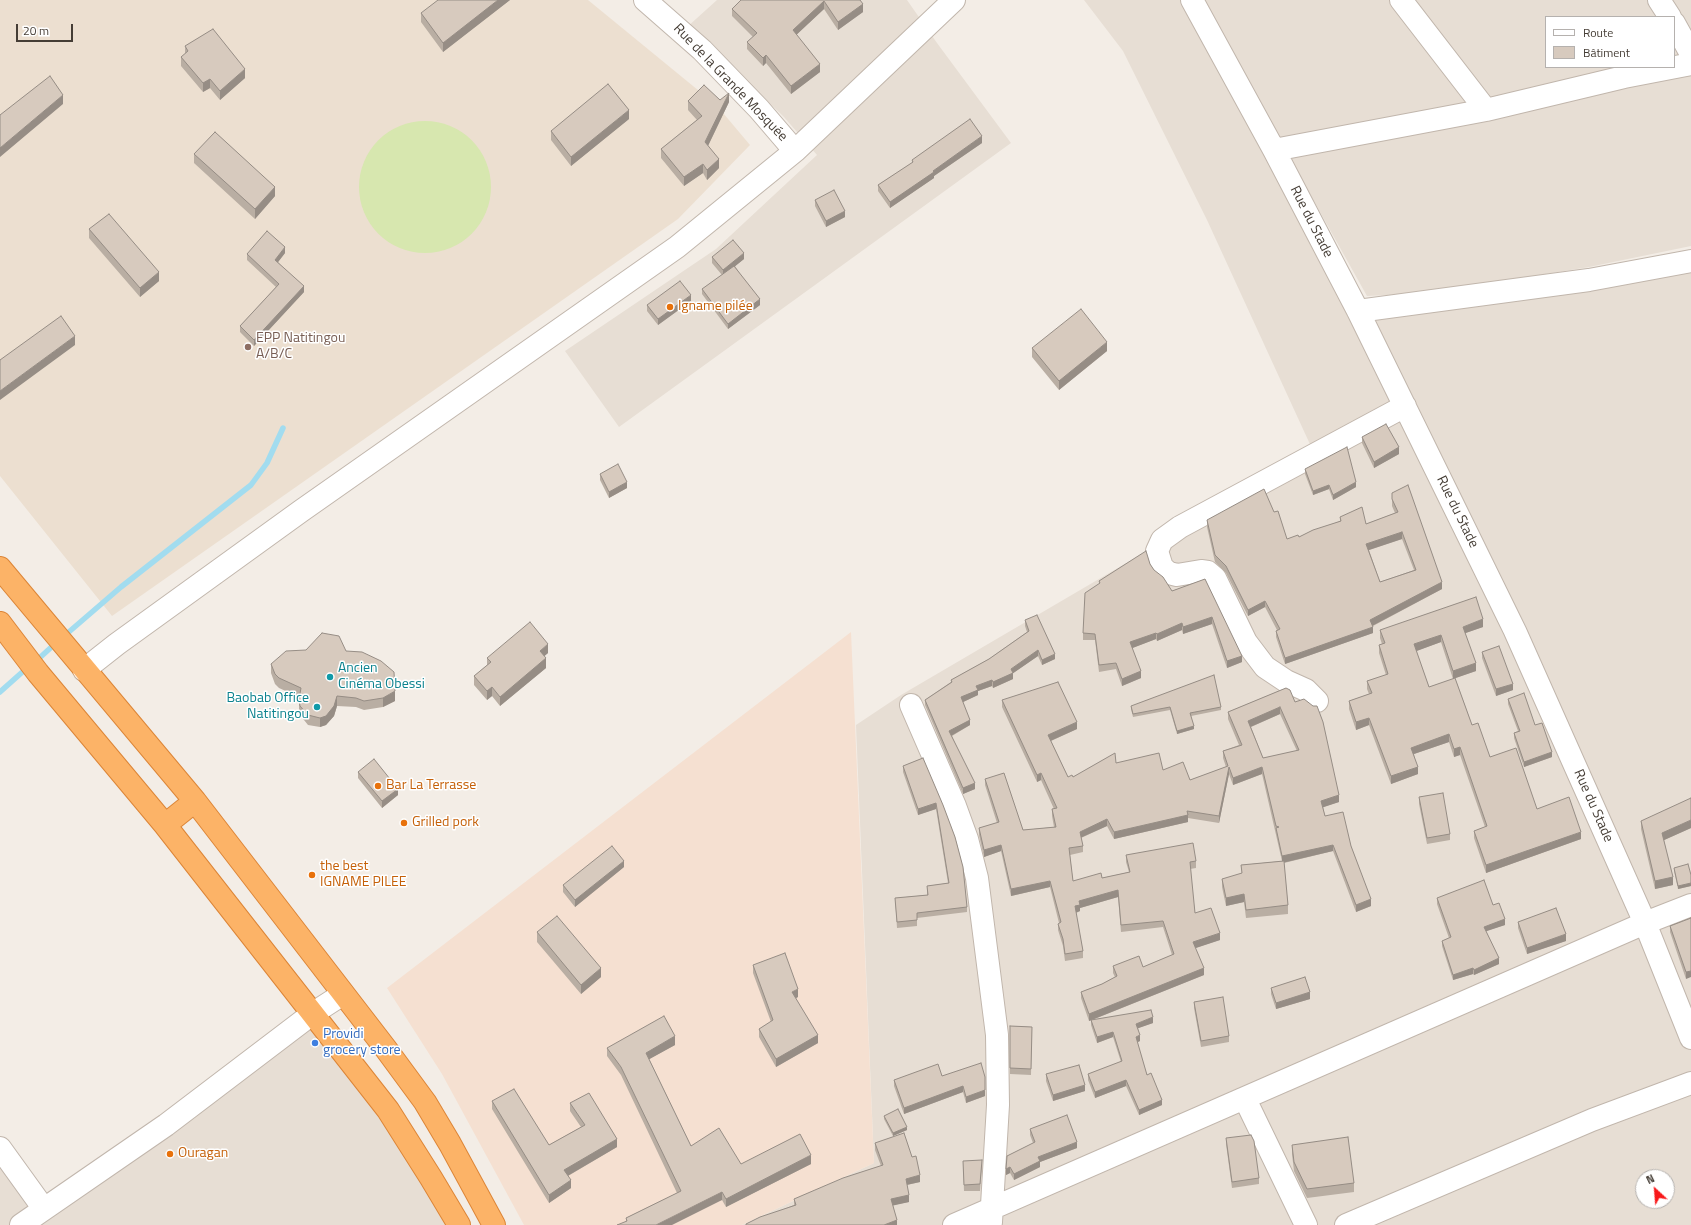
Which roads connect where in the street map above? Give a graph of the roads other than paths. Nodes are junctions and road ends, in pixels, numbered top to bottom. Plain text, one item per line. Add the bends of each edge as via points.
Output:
1 (645, 0) edge
2 (954, 0) edge
3 (1192, 0) edge
4 (1401, 0) edge
5 (1659, 0) edge
6 (1669, 16) edge
7 (1675, 25) edge
8 (1691, 54) edge
9 (1691, 64) edge
10 (1675, 67) edge
11 (1670, 68) edge
12 (1486, 110) junction
13 (1274, 150) junction
14 (795, 151) junction
15 (1691, 261) edge
16 (1358, 311) junction
17 (1405, 406) junction
18 (2, 576) edge
19 (0, 623) edge
20 (84, 670) junction
21 (1318, 701) dead end
22 (911, 705) dead end
23 (196, 801) junction
24 (165, 825) junction
25 (1691, 905) edge
26 (1645, 923) junction
27 (343, 994) junction
28 (312, 1014) junction
29 (1691, 1038) edge
30 (1691, 1083) edge
31 (1245, 1098) junction
32 (0, 1148) edge
33 (44, 1209) junction
34 (991, 1217) edge
35 (21, 1225) edge
36 (459, 1225) edge
37 (494, 1225) edge
38 (954, 1225) edge
39 (1306, 1225) edge
40 (1346, 1225) edge

1 - 14 street, Rue de la Grande Mosquée via 702,50
2 - 14 street
3 - 13 street, Rue du Stade
4 - 12 street
5 - 6 street
7 - 8 street
9 - 10 street
11 - 12 street
12 - 13 street
13 - 16 street, Rue du Stade
14 - 20 street via 677,247 308,506
15 - 16 street via 1590,280
16 - 17 street, Rue du Stade
17 - 21 street via 1180,527 1162,540 1157,551 1162,567 1169,573 1177,575 1201,571 1208,572 1215,578 1246,642 1265,667 1306,690
17 - 26 street, Rue du Stade via 1515,631
18 - 20 highway via 53,629
19 - 24 highway via 38,673
20 - 23 highway
22 - 34 street via 955,806 977,878 997,1035 998,1105
23 - 24 highway
23 - 27 highway
24 - 28 highway
25 - 26 street
26 - 29 street, Rue du Stade
26 - 31 street
27 - 28 street
27 - 37 highway via 425,1102
28 - 33 street via 166,1125
28 - 36 highway via 388,1110
30 - 40 street via 1592,1120
31 - 34 street
31 - 39 street
32 - 33 street
33 - 35 street
34 - 38 street

